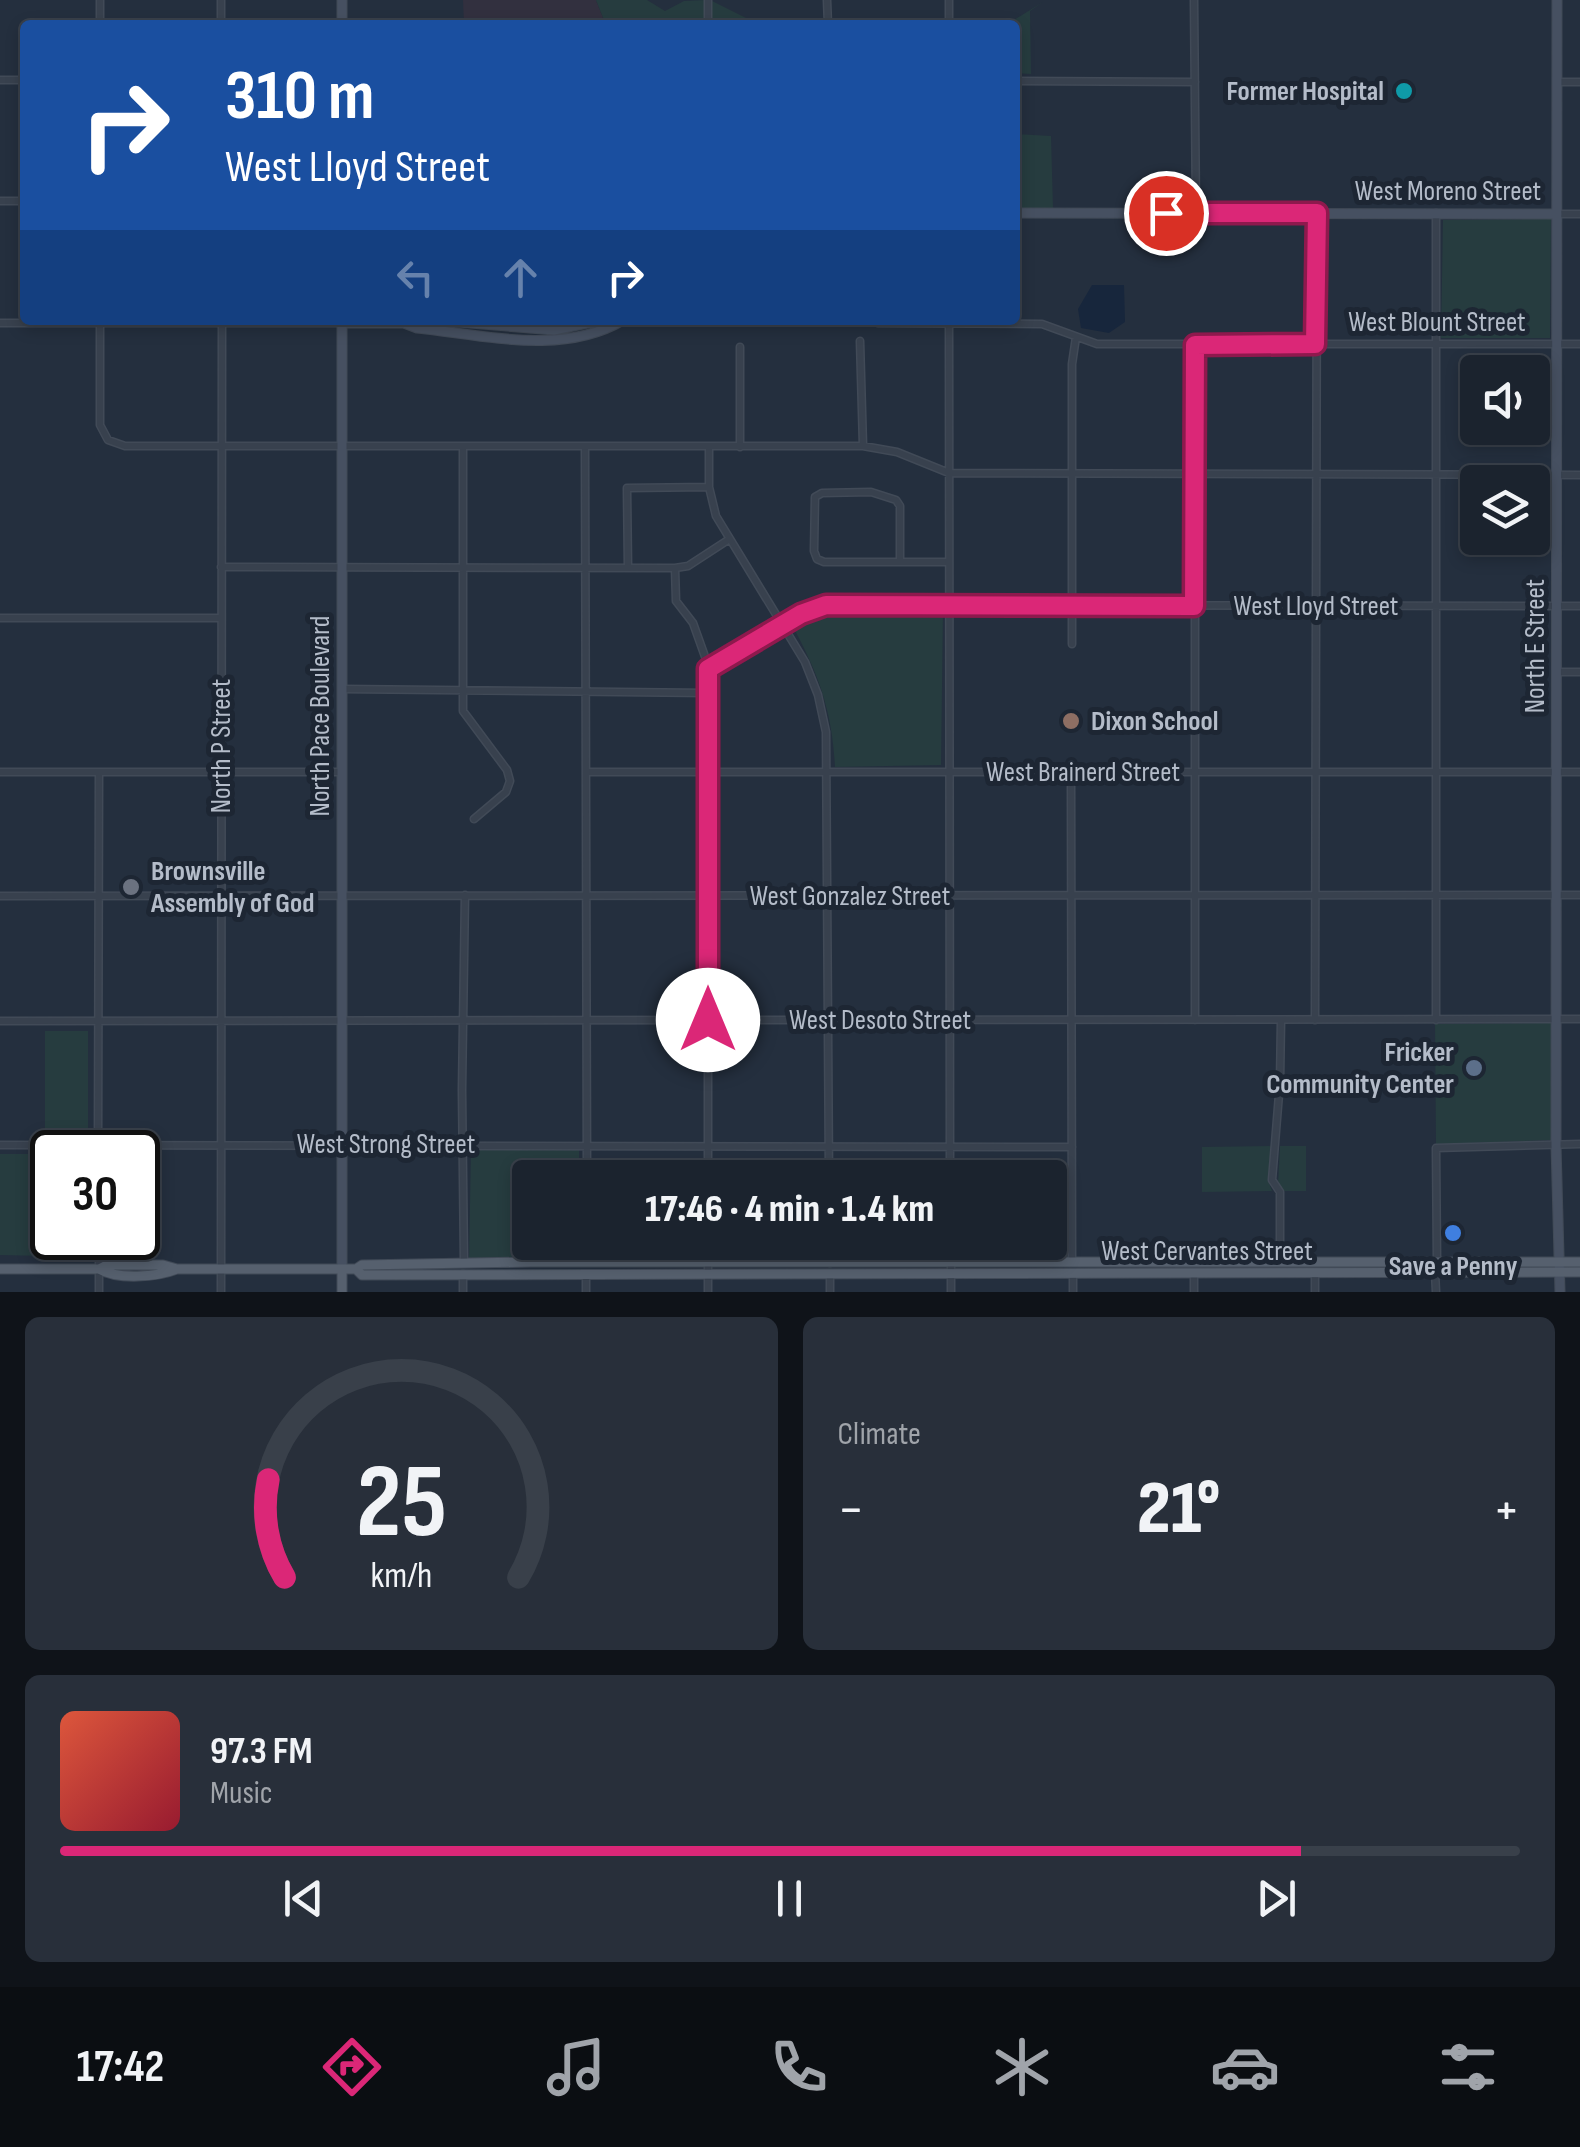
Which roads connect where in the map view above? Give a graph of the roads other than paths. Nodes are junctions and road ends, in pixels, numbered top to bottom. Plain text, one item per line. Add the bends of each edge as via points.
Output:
1 (1194, 0) edge
2 (1557, 0) edge
3 (1020, 82) edge
4 (1195, 82) junction
5 (1557, 82) junction
6 (1580, 82) edge
7 (1020, 213) edge
8 (1196, 213) junction
9 (1317, 213) junction
10 (1436, 213) junction
11 (1558, 214) junction
12 (1580, 214) edge
13 (1020, 323) edge
14 (100, 325) edge
15 (222, 325) edge
16 (342, 325) edge
17 (413, 325) edge
18 (466, 325) edge
19 (582, 325) edge
20 (613, 325) edge
21 (949, 325) edge
22 (516, 333) junction
23 (1076, 337) junction
24 (860, 342) dead end
25 (1315, 344) junction
26 (1436, 344) junction
27 (1558, 344) junction
28 (1580, 344) edge
29 (1195, 345) junction
30 (740, 347) dead end
31 (342, 444) junction
32 (221, 445) junction
33 (462, 446) junction
34 (585, 446) junction
35 (709, 446) junction
36 (863, 446) junction
37 (740, 447) junction
38 (949, 473) junction
39 (1071, 474) junction
40 (1194, 475) junction
41 (1315, 475) junction
42 (1436, 475) junction
43 (1558, 475) junction
44 (1580, 475) edge
45 (709, 487) junction
46 (728, 540) junction
47 (900, 562) junction
48 (949, 562) junction
49 (221, 567) junction
50 (342, 567) junction
51 (463, 568) junction
52 (586, 568) junction
53 (628, 568) junction
54 (675, 568) junction
55 (949, 604) junction
56 (1071, 606) junction
57 (1194, 606) junction
58 (1315, 606) junction
59 (1436, 606) junction
60 (1558, 606) junction
61 (1580, 606) edge
62 (0, 618) edge
63 (221, 618) junction
64 (782, 625) junction
65 (1072, 644) dead end
66 (708, 669) junction
67 (1558, 672) junction
68 (1580, 672) edge
69 (342, 689) junction
70 (463, 690) junction
71 (586, 690) junction
72 (708, 693) junction
73 (0, 772) edge
74 (98, 772) junction
75 (221, 772) junction
76 (342, 772) junction
77 (586, 772) junction
78 (708, 772) junction
79 (828, 772) junction
80 (950, 772) junction
81 (1071, 772) junction
82 (1195, 772) junction
83 (1315, 772) junction
84 (1436, 772) junction
85 (1558, 772) junction
86 (1580, 772) edge
87 (474, 819) dead end
88 (342, 895) junction
89 (1315, 895) junction
90 (1436, 895) junction
91 (1558, 895) junction
92 (1580, 895) edge
93 (0, 896) edge
94 (98, 896) junction
95 (221, 896) junction
96 (464, 896) junction
97 (587, 896) junction
98 (708, 896) junction
99 (830, 896) junction
100 (950, 896) junction
101 (1072, 896) junction
102 (1195, 896) junction
103 (1556, 1019) junction
104 (1580, 1019) edge
105 (344, 1020) junction
106 (464, 1020) junction
107 (708, 1020) junction
108 (830, 1020) junction
109 (950, 1020) junction
110 (1072, 1020) junction
111 (1194, 1020) junction
112 (1281, 1020) junction
113 (1316, 1020) junction
114 (1436, 1020) junction
115 (0, 1021) edge
116 (98, 1021) junction
117 (587, 1021) junction
118 (220, 1022) junction
119 (98, 1130) edge
120 (464, 1144) junction
121 (587, 1144) junction
122 (708, 1144) junction
123 (829, 1144) junction
124 (950, 1144) junction
125 (1556, 1144) junction
126 (1580, 1144) edge
127 (221, 1145) junction
128 (343, 1145) junction
129 (0, 1146) edge
130 (30, 1147) edge
131 (160, 1147) edge
132 (1072, 1147) junction
133 (587, 1160) edge
134 (708, 1160) edge
135 (829, 1160) edge
136 (950, 1160) edge
137 (99, 1260) edge
138 (708, 1260) edge
139 (951, 1260) edge
140 (1072, 1261) junction
141 (587, 1262) joint
142 (1280, 1262) junction
143 (1376, 1262) junction
144 (1580, 1262) edge
145 (830, 1263) joint
146 (1436, 1267) junction
147 (1560, 1267) junction
148 (708, 1268) junction
149 (951, 1268) junction
150 (99, 1269) junction
151 (220, 1269) junction
152 (342, 1269) junction
153 (463, 1269) junction
154 (0, 1270) edge
155 (1315, 1272) junction
156 (1580, 1272) edge
157 (1194, 1273) junction
158 (1218, 1273) junction
159 (586, 1274) junction
160 (1073, 1274) junction
161 (830, 1275) junction
162 (99, 1292) edge
163 (221, 1292) edge
164 (342, 1292) edge
165 (464, 1292) edge
166 (586, 1292) edge
167 (708, 1292) edge
168 (830, 1292) edge
169 (950, 1292) edge
170 (1072, 1292) edge
171 (1194, 1292) edge
172 (1315, 1292) edge
173 (1436, 1292) edge
174 (1560, 1292) edge

1 - 4 street
2 - 5 street, North E Street
3 - 4 street
4 - 8 street
5 - 6 street
5 - 11 street, North E Street
7 - 8 street, West Moreno Street
8 - 9 street, West Moreno Street
9 - 10 street, West Moreno Street
9 - 25 street
10 - 11 street, West Moreno Street
10 - 26 street
11 - 12 street, West Moreno Street
11 - 27 street, North E Street
13 - 23 street, West Blount Street
14 - 32 street via 105,438 125,446
15 - 32 street, North P Street
16 - 31 street, North Pace Boulevard
17 - 22 street
18 - 22 street
19 - 22 street
20 - 22 street via 572,339
21 - 38 street
23 - 29 street, West Blount Street via 1097,344
23 - 39 street
24 - 36 street
25 - 26 street, West Blount Street
25 - 29 street, West Blount Street
25 - 41 street
26 - 27 street, West Blount Street
26 - 42 street
27 - 28 street, West Blount Street
27 - 43 street, North E Street
29 - 40 street
30 - 37 street
31 - 32 street
31 - 33 street
31 - 50 street, North Pace Boulevard
32 - 49 street, North P Street
33 - 34 street
33 - 51 street
34 - 35 street
34 - 52 street
35 - 37 street
35 - 45 street
36 - 37 street
36 - 38 street
38 - 39 street
38 - 48 street
39 - 40 street
39 - 56 street
40 - 41 street
40 - 57 street
41 - 42 street
41 - 58 street
42 - 43 street
42 - 59 street
43 - 44 street
43 - 60 street, North E Street
45 - 46 street
45 - 53 street via 627,488
46 - 54 street
46 - 64 street
47 - 47 street via 816,559 815,497 871,492 896,500
47 - 48 street
48 - 55 street
49 - 50 street
49 - 63 street, North P Street
50 - 51 street
50 - 69 street, North Pace Boulevard
51 - 52 street
51 - 70 street
52 - 53 street
52 - 71 street
53 - 54 street
54 - 66 street via 676,600 693,623
55 - 56 street, West Lloyd Street
55 - 64 street, West Lloyd Street via 826,605
55 - 80 street
56 - 57 street, West Lloyd Street
56 - 65 street
57 - 58 street, West Lloyd Street
57 - 82 street
58 - 59 street, West Lloyd Street
58 - 83 street
59 - 60 street, West Lloyd Street
59 - 84 street
60 - 61 street, West Lloyd Street
60 - 67 street, North E Street
62 - 63 street
63 - 75 street, North P Street
64 - 66 street, West Lloyd Street
64 - 79 street via 818,695
66 - 72 street
67 - 68 street
67 - 85 street, North E Street
69 - 70 street
69 - 76 street, North Pace Boulevard
70 - 71 street
70 - 87 street via 466,718 510,781
71 - 72 street
71 - 77 street
72 - 78 street
73 - 74 street
74 - 75 street
74 - 94 street
75 - 76 street
75 - 95 street, North P Street
76 - 88 street, North Pace Boulevard
77 - 78 street, West Brainerd Street
77 - 97 street
78 - 79 street, West Brainerd Street
78 - 98 street
79 - 80 street, West Brainerd Street
79 - 99 street
80 - 81 street, West Brainerd Street
80 - 100 street
81 - 82 street, West Brainerd Street
81 - 101 street
82 - 83 street, West Brainerd Street
82 - 102 street
83 - 84 street, West Brainerd Street
83 - 89 street
84 - 85 street, West Brainerd Street
84 - 90 street
85 - 86 street, West Brainerd Street
85 - 91 street, North E Street
88 - 95 street, West Gonzalez Street
88 - 96 street, West Gonzalez Street
88 - 105 street, North Pace Boulevard
89 - 90 street, West Gonzalez Street
89 - 102 street, West Gonzalez Street
89 - 113 street
90 - 91 street, West Gonzalez Street
90 - 114 street
91 - 92 street, West Gonzalez Street
91 - 103 street, North E Street
93 - 94 street, West Gonzalez Street
94 - 95 street, West Gonzalez Street
94 - 116 street
95 - 118 street, North P Street
96 - 97 street, West Gonzalez Street
96 - 106 street
97 - 98 street, West Gonzalez Street
97 - 117 street
98 - 99 street, West Gonzalez Street
98 - 107 street
99 - 100 street, West Gonzalez Street
99 - 108 street
100 - 101 street, West Gonzalez Street
100 - 109 street
101 - 102 street, West Gonzalez Street
101 - 110 street
102 - 111 street
103 - 104 street, West Desoto Street
103 - 114 street, West Desoto Street
103 - 125 street, North E Street
105 - 106 street, West Desoto Street
105 - 118 street, West Desoto Street
105 - 128 street, North Pace Boulevard
106 - 117 street, West Desoto Street
106 - 120 street
107 - 108 street, West Desoto Street
107 - 117 street, West Desoto Street
107 - 122 street
108 - 109 street, West Desoto Street
108 - 123 street
109 - 110 street, West Desoto Street
109 - 124 street
110 - 111 street, West Desoto Street
110 - 132 street
111 - 112 street, West Desoto Street
112 - 113 street, West Desoto Street
112 - 142 street via 1272,1180 1280,1192
113 - 114 street, West Desoto Street
115 - 116 street, West Desoto Street
116 - 118 street, West Desoto Street
116 - 119 street
117 - 121 street
118 - 127 street, North P Street
120 - 121 street, West Strong Street
120 - 128 street, West Strong Street
120 - 153 street
121 - 122 street, West Strong Street
121 - 133 street
122 - 123 street, West Strong Street
122 - 134 street
123 - 124 street, West Strong Street
123 - 135 street
124 - 132 street, West Strong Street
124 - 136 street
125 - 126 street
125 - 146 street via 1436,1148
125 - 147 street, North E Street
127 - 128 street, West Strong Street
127 - 131 street, West Strong Street
127 - 151 street, North P Street
128 - 152 street, North Pace Boulevard
129 - 130 street, West Strong Street
132 - 140 street
137 - 150 street
138 - 148 street
139 - 149 street
140 - 142 main road, West Cervantes Street
140 - 149 main road, West Cervantes Street
141 - 148 main road, West Cervantes Street
141 - 153 main road, West Cervantes Street
142 - 143 main road, West Cervantes Street
142 - 158 main road
143 - 146 main road, West Cervantes Street
143 - 155 main road
144 - 147 main road, West Cervantes Street
145 - 148 main road, West Cervantes Street
145 - 149 main road, West Cervantes Street
146 - 147 main road, West Cervantes Street
146 - 155 main road, West Cervantes Street
146 - 173 street
147 - 156 main road, West Cervantes Street
147 - 174 street, North E Street
148 - 159 main road, West Cervantes Street
148 - 161 main road, West Cervantes Street
148 - 167 street
149 - 160 main road, West Cervantes Street
149 - 161 main road, West Cervantes Street
149 - 169 street
150 - 151 main road, West Cervantes Street
150 - 154 main road, West Cervantes Street
150 - 162 street
151 - 152 main road, West Cervantes Street
151 - 163 street, North P Street
152 - 153 main road, West Cervantes Street
152 - 164 main road, North Pace Boulevard
153 - 159 main road, West Cervantes Street
153 - 165 street
155 - 158 main road, West Cervantes Street
155 - 172 street
157 - 158 main road, West Cervantes Street
157 - 160 main road, West Cervantes Street
157 - 171 street
159 - 166 street
160 - 170 street
161 - 168 street

